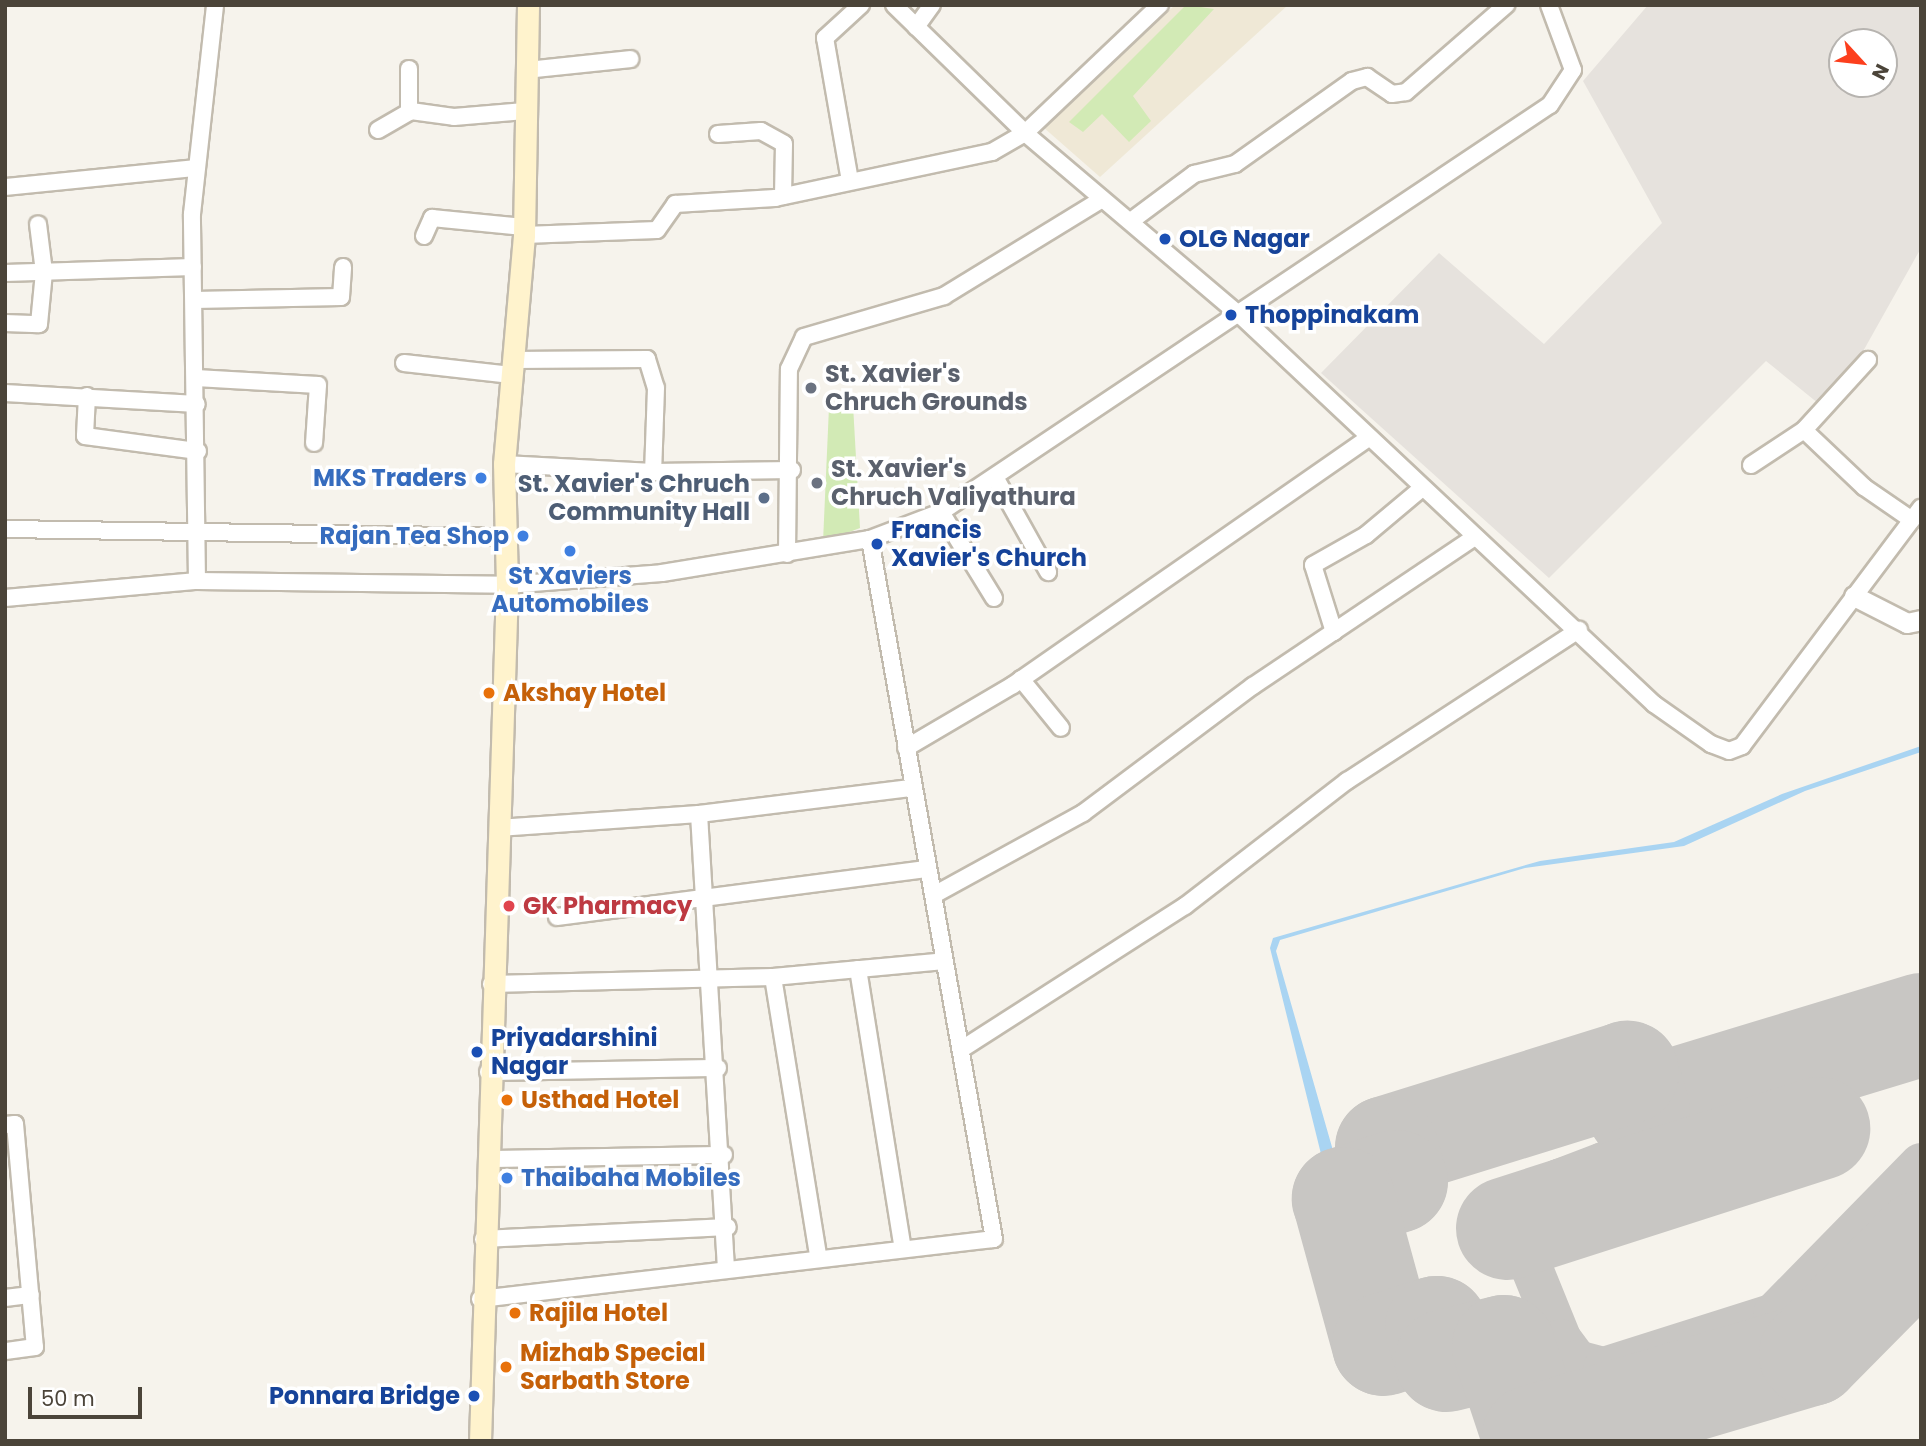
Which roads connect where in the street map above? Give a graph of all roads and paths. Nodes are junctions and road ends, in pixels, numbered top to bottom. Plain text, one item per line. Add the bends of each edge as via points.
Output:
1 (215, 5) edge
2 (528, 5) edge
3 (862, 5) edge
4 (894, 5) edge
5 (932, 5) edge
6 (1160, 5) edge
7 (1506, 5) edge
8 (1549, 5) edge
9 (916, 27) junction
10 (630, 59) dead end
11 (409, 69) dead end
12 (526, 70) junction
13 (525, 111) junction
14 (409, 112) junction
15 (378, 130) dead end
16 (1025, 133) junction
17 (718, 134) dead end
18 (196, 169) junction
19 (850, 181) junction
20 (5, 187) edge
21 (783, 196) junction
22 (1102, 200) junction
23 (1131, 221) junction
24 (38, 224) dead end
25 (524, 231) junction
26 (424, 236) dead end
27 (193, 267) junction
28 (343, 267) dead end
29 (44, 272) junction
30 (5, 273) edge
31 (194, 300) junction
32 (1241, 316) junction
33 (5, 323) edge
34 (1868, 360) dead end
35 (404, 363) dead end
36 (511, 367) junction
37 (196, 378) junction
38 (5, 393) edge
39 (87, 396) junction
40 (197, 404) junction
41 (1804, 430) junction
42 (1368, 439) junction
43 (314, 443) dead end
44 (198, 451) junction
45 (504, 464) junction
46 (1751, 465) dead end
47 (792, 470) junction
48 (653, 472) junction
49 (995, 477) junction
50 (1422, 488) junction
51 (941, 512) junction
52 (1916, 514) edge
53 (5, 528) edge
54 (200, 532) junction
55 (502, 537) junction
56 (1475, 537) junction
57 (870, 539) junction
58 (787, 554) junction
59 (1048, 572) dead end
60 (197, 582) junction
61 (507, 585) junction
62 (1854, 596) junction
63 (5, 598) edge
64 (993, 598) dead end
65 (1921, 620) edge
66 (1579, 630) junction
67 (1334, 632) junction
68 (1021, 679) junction
69 (1061, 728) dead end
70 (906, 748) junction
71 (912, 788) junction
72 (699, 814) junction
73 (498, 828) junction
74 (928, 869) junction
75 (934, 895) junction
76 (705, 897) junction
77 (557, 917) dead end
78 (944, 961) junction
79 (859, 969) junction
80 (773, 977) junction
81 (706, 978) junction
82 (491, 984) junction
83 (962, 1049) junction
84 (718, 1068) junction
85 (488, 1072) junction
86 (5, 1125) edge
87 (724, 1156) junction
88 (488, 1159) junction
89 (13, 1196) edge
90 (728, 1227) junction
91 (484, 1239) junction
92 (902, 1245) junction
93 (818, 1254) junction
94 (726, 1269) junction
95 (31, 1295) junction
96 (5, 1298) edge
97 (480, 1299) junction
98 (5, 1351) edge
99 (483, 1438) edge

1 - 18 street
2 - 12 main road
3 - 19 street via 825,38
4 - 9 street
5 - 9 street
6 - 16 street
7 - 23 street via 1406,92 1392,94 1367,77 1352,81 1235,164 1201,170
8 - 32 street via 1573,70 1550,105
9 - 16 street
10 - 12 street
11 - 14 street
12 - 13 main road
13 - 14 street
13 - 25 main road
14 - 15 street
16 - 19 street via 992,152
16 - 22 street
17 - 21 street via 761,131 784,144
18 - 20 street
18 - 27 street
19 - 21 street
21 - 25 street via 675,204 657,230
22 - 23 street
22 - 47 street via 944,296 804,337 789,369
23 - 32 street
24 - 29 street
25 - 26 street via 432,218
25 - 36 main road
27 - 29 street
27 - 31 street
28 - 31 street via 341,297
29 - 30 street
29 - 33 street via 39,324
31 - 37 street
32 - 42 street
32 - 49 street
34 - 41 street
35 - 36 street
36 - 45 main road
36 - 48 street via 647,359 656,388
37 - 40 street
37 - 43 street via 318,385
38 - 39 street
39 - 40 street
39 - 44 street via 85,436
40 - 44 street
41 - 46 street
41 - 52 street via 1864,487
42 - 50 street
42 - 68 street
44 - 54 street
45 - 48 street
45 - 55 main road
47 - 48 street
47 - 58 street
49 - 51 street
49 - 59 street
50 - 56 street
50 - 67 street via 1366,535 1313,565
51 - 57 street
51 - 64 street
52 - 62 street
53 - 54 street
54 - 55 street
54 - 60 street
55 - 61 main road
56 - 66 street
56 - 67 street
57 - 58 street
57 - 70 street
58 - 61 street
60 - 61 street
60 - 63 street
61 - 73 main road
62 - 65 street via 1907,623
62 - 66 street via 1760,724 1729,751 1654,704
66 - 83 street via 1347,780 1185,906
67 - 75 street via 1083,813
68 - 69 street
68 - 70 street
70 - 71 street
71 - 72 street
71 - 74 street
72 - 73 street
72 - 76 street
73 - 82 main road
74 - 75 street
74 - 76 street
75 - 78 street
76 - 77 street
76 - 81 street
78 - 79 street
78 - 83 street
79 - 80 street
79 - 92 street
80 - 81 street
80 - 93 street
81 - 82 street
81 - 84 street
82 - 85 main road
83 - 92 street via 994,1239
84 - 85 street
84 - 87 street
85 - 88 main road
86 - 89 street via 15,1124
87 - 88 street
87 - 90 street
88 - 91 main road
89 - 95 street
90 - 91 street
90 - 94 street
91 - 97 main road
92 - 93 street
93 - 94 street
94 - 97 street
95 - 96 street
95 - 98 street via 36,1347
97 - 99 main road

